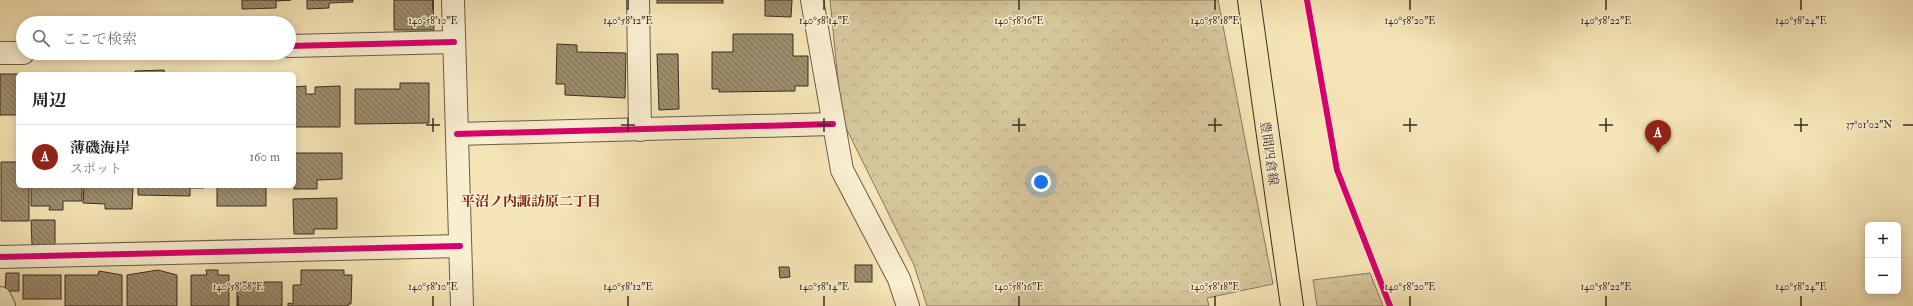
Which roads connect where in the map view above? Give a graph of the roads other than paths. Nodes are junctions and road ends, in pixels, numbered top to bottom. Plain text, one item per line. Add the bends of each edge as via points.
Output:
1 (453, 0) edge
2 (638, 0) edge
3 (812, 0) edge
4 (1249, 0) edge
5 (454, 42) junction
6 (296, 46) edge
7 (16, 52) edge
8 (0, 53) edge
9 (833, 124) junction
10 (640, 130) junction
11 (457, 134) junction
12 (460, 246) junction
13 (0, 257) edge
14 (0, 298) edge
15 (4, 306) edge
16 (462, 306) edge
17 (908, 306) edge
18 (1292, 306) edge

1 - 5 street
2 - 10 street
3 - 9 street
4 - 18 main road, 豊間四倉線
5 - 6 street
5 - 11 street
7 - 8 street
9 - 10 street
9 - 17 street via 842,170 899,279
10 - 11 street
11 - 12 street
12 - 13 street
12 - 16 street
14 - 15 street

